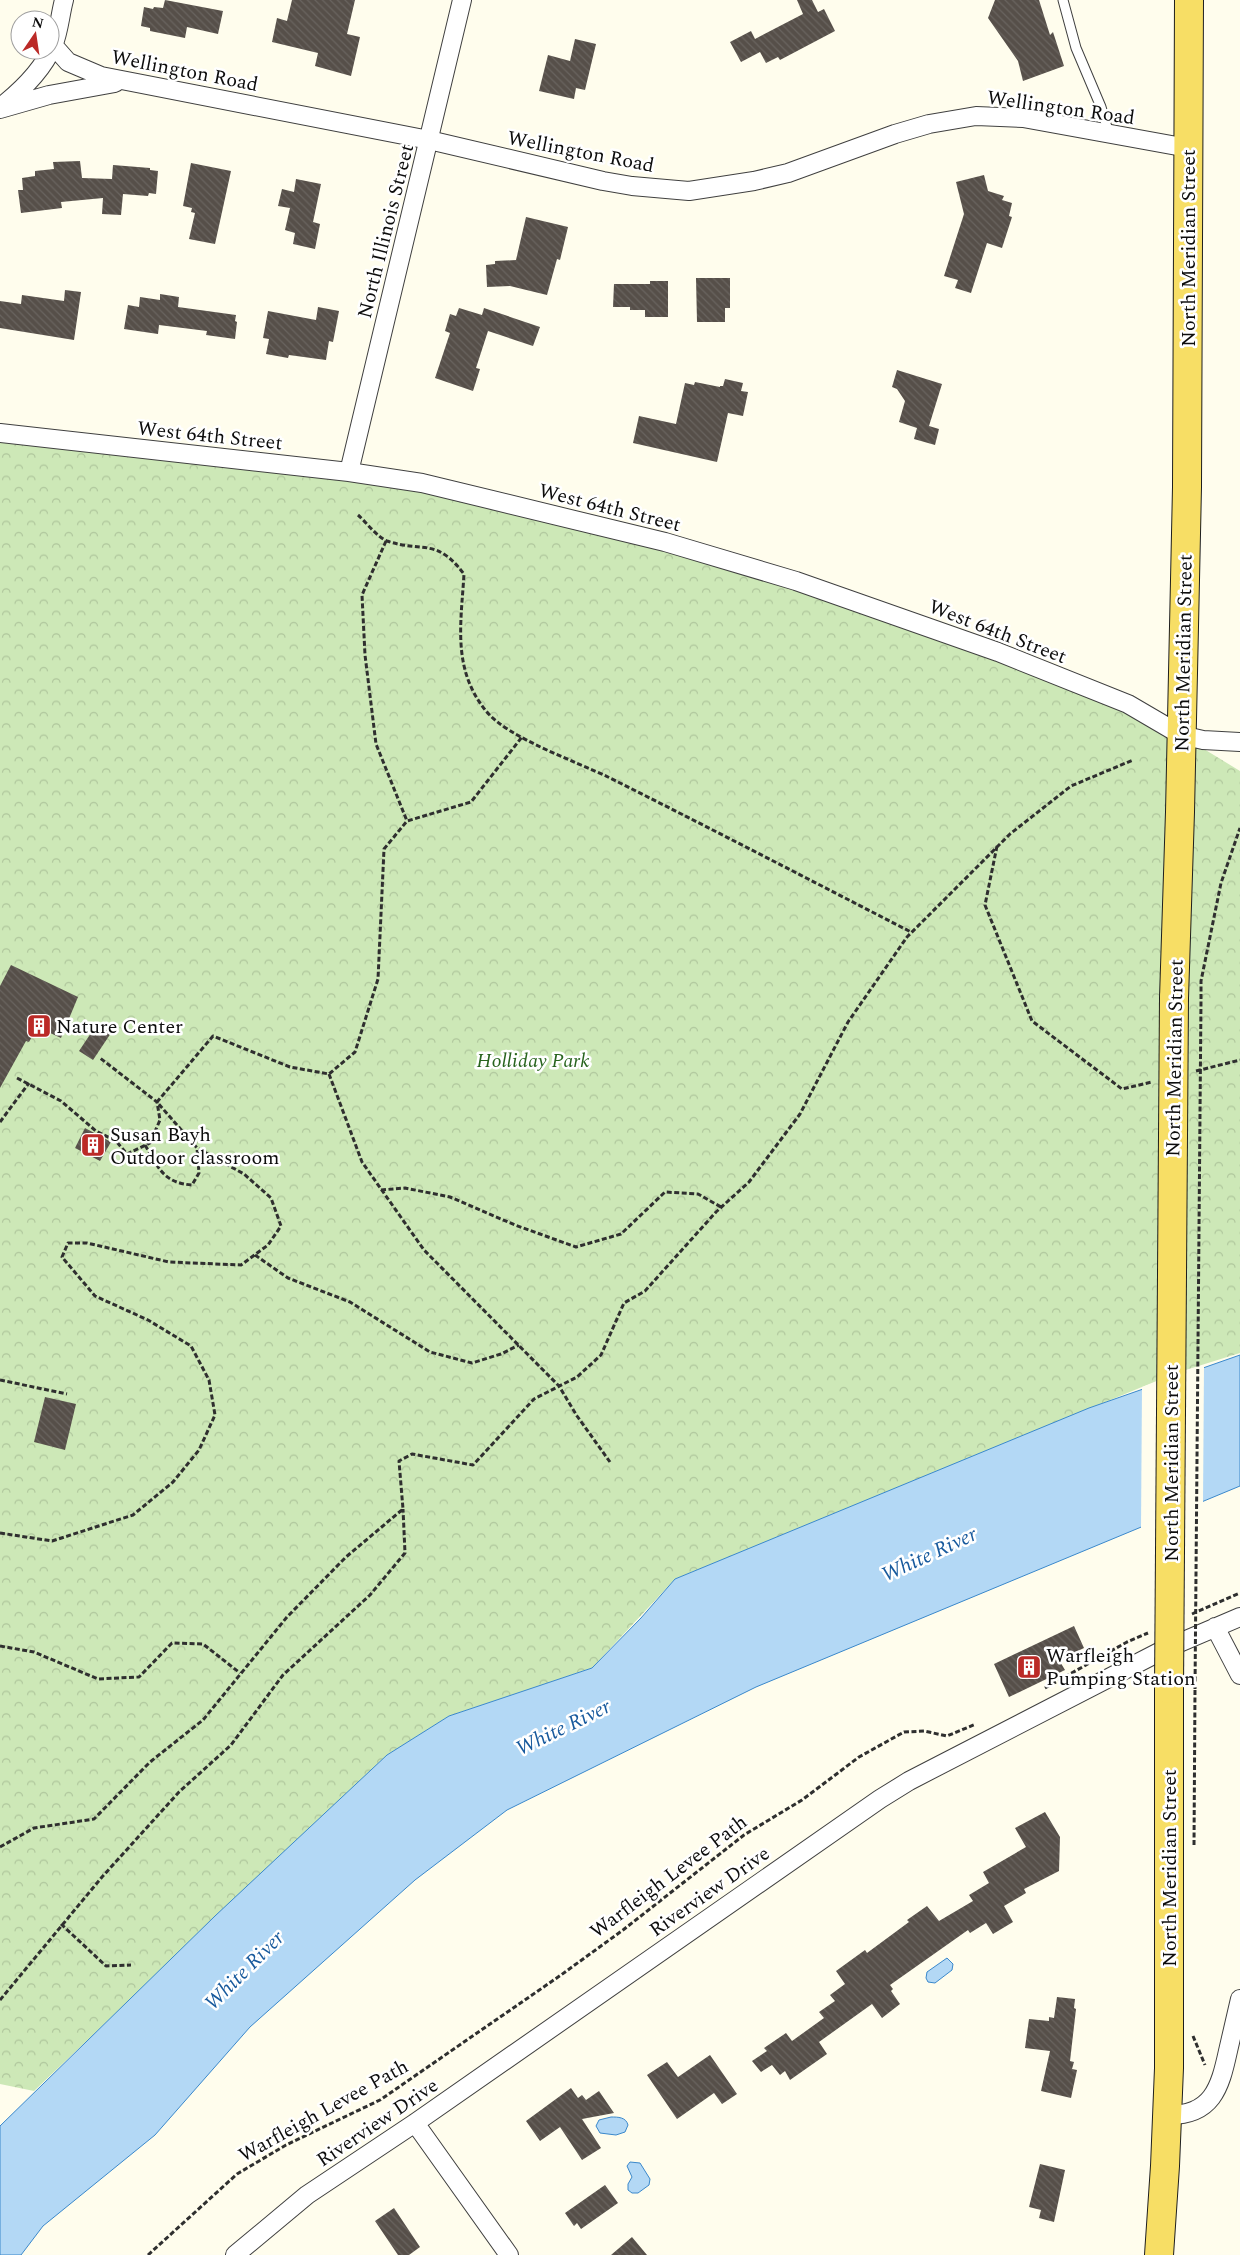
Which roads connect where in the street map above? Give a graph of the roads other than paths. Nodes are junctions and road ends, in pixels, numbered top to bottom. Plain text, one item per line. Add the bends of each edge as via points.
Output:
1 (64, 0) edge
2 (462, 0) edge
3 (1063, 0) edge
4 (1189, 0) edge
5 (60, 16) edge
6 (60, 53) edge
7 (43, 60) edge
8 (138, 84) junction
9 (0, 108) edge
10 (1109, 134) junction
11 (429, 140) junction
12 (1188, 148) junction
13 (0, 432) edge
14 (349, 472) junction
15 (1181, 735) junction
16 (1240, 742) edge
17 (1240, 1616) edge
18 (1215, 1627) junction
19 (1240, 1675) edge
20 (1240, 1999) edge
21 (1167, 2115) junction
22 (414, 2123) junction
23 (235, 2255) edge
24 (508, 2255) edge
25 (1159, 2255) edge

1 - 5 street
2 - 11 street, North Illinois Street
3 - 10 lane via 1076,48
4 - 12 main road, North Meridian Street
6 - 8 street, Wellington Road via 77,67
7 - 9 street via 26,85
8 - 9 street via 116,83 82,88
8 - 11 street, Wellington Road
10 - 11 street, Wellington Road via 1023,118 976,116 895,134 754,182 689,191 603,181
10 - 12 street, Wellington Road
11 - 14 street, North Illinois Street
12 - 15 main road, North Meridian Street via 1187,478
13 - 14 street, West 64th Street
14 - 15 street, West 64th Street via 474,494 665,542 796,581 1008,656 1128,704
15 - 16 street, West 64th Street
15 - 21 main road, North Meridian Street, bridge via 1174,998 1182,1689
17 - 18 street, Riverview Drive
18 - 19 street
18 - 22 street, Riverview Drive via 1157,1653 909,1781 829,1833
20 - 21 street via 1217,2090 1200,2109
21 - 25 main road, North Meridian Street
22 - 23 street, Riverview Drive via 307,2195
22 - 24 street

